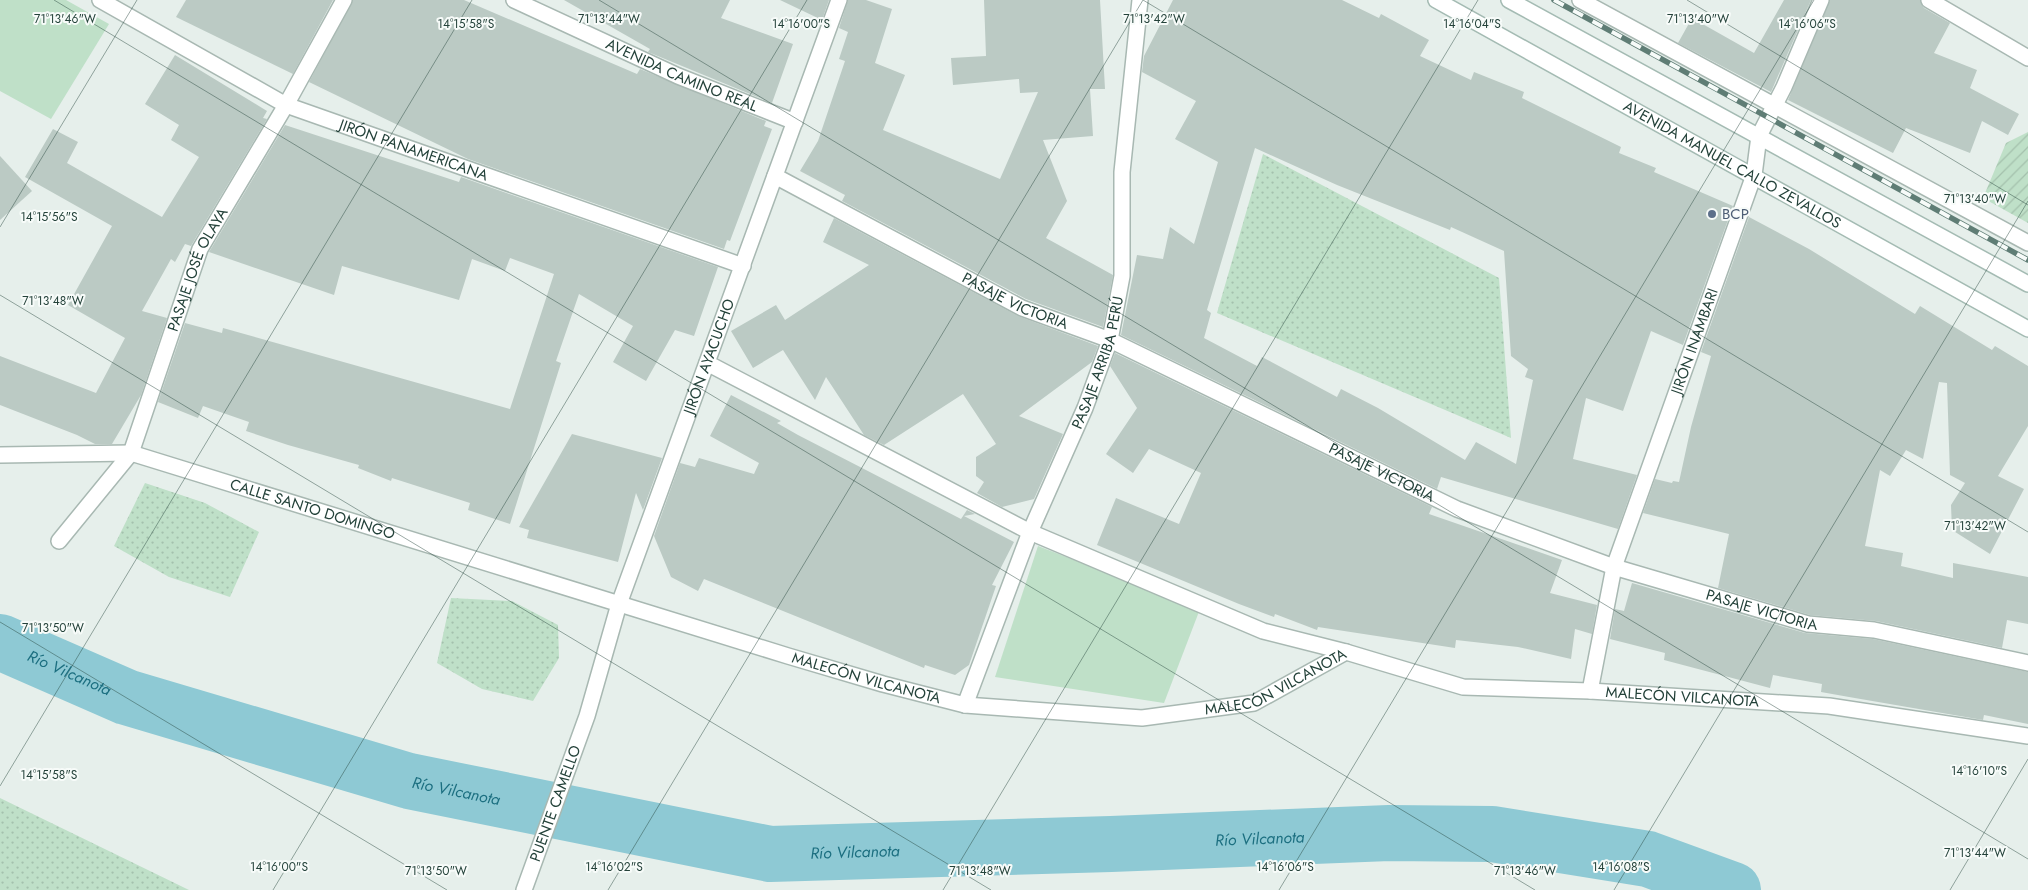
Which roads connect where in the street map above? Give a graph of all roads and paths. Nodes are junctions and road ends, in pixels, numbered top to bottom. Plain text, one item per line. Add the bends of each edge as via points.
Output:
1 (100, 0) edge
2 (344, 0) edge
3 (514, 0) edge
4 (838, 0) edge
5 (1140, 0) edge
6 (1436, 0) edge
7 (1509, 0) edge
8 (1580, 0) edge
9 (1821, 0) edge
10 (1928, 0) edge
11 (2028, 58) edge
12 (1772, 105) junction
13 (286, 106) junction
14 (795, 122) junction
15 (1758, 136) junction
16 (1754, 175) junction
17 (775, 176) junction
18 (2028, 243) edge
19 (743, 266) junction
20 (2028, 284) edge
21 (2028, 329) edge
22 (1110, 340) junction
23 (707, 363) junction
24 (131, 454) junction
25 (0, 455) edge
26 (1030, 532) junction
27 (59, 541) dead end
28 (1614, 567) junction
29 (619, 604) junction
30 (1346, 652) junction
31 (2028, 663) edge
32 (1590, 691) junction
33 (965, 705) junction
34 (587, 716) joint
35 (2028, 736) edge
36 (524, 890) edge

1 - 13 street, JIRÓN PANAMERICANA
2 - 13 street, PASAJE JOSÉ OLAYA
3 - 14 street, AVENIDA CAMINO REAL via 678,76
4 - 14 street, JIRÓN AYACUCHO
5 - 22 street, PASAJE ARRIBA PERÚ via 1122,172 1122,276
6 - 16 street, AVENIDA MANUEL CALLO ZEVALLOS
7 - 15 street
8 - 12 street
9 - 12 street, JIRÓN INAMBARI via 1784,87
10 - 11 street
12 - 15 street, JIRÓN INAMBARI
12 - 18 street
13 - 19 street, JIRÓN PANAMERICANA
13 - 24 street, PASAJE JOSÉ OLAYA via 200,249
14 - 17 street, JIRÓN AYACUCHO
15 - 16 street, JIRÓN INAMBARI
15 - 20 street
16 - 21 street, AVENIDA MANUEL CALLO ZEVALLOS
16 - 28 street, JIRÓN INAMBARI
17 - 19 street, JIRÓN AYACUCHO
17 - 22 street, PASAJE VICTORIA via 1022,308
19 - 23 street, JIRÓN AYACUCHO
22 - 26 street, PASAJE ARRIBA PERÚ via 1085,408
22 - 28 street, PASAJE VICTORIA via 1457,509
23 - 26 street
23 - 29 street, JIRÓN AYACUCHO
24 - 25 street, CALLE SANTO DOMINGO
24 - 27 street, PASAJE JOSÉ OLAYA
24 - 29 street, CALLE SANTO DOMINGO
26 - 30 street via 1263,631
26 - 33 street, PASAJE ARRIBA PERÚ
28 - 31 street, PASAJE VICTORIA via 1808,624 1874,630
28 - 32 street, JIRÓN INAMBARI
29 - 33 street, MALECÓN VILCANOTA
29 - 34 street, JIRÓN AYACUCHO
30 - 32 street, MALECÓN VILCANOTA via 1463,687
30 - 33 street, MALECÓN VILCANOTA via 1254,703 1142,718
32 - 35 street, MALECÓN VILCANOTA via 1829,706
34 - 36 street, PUENTE CAMELLO

